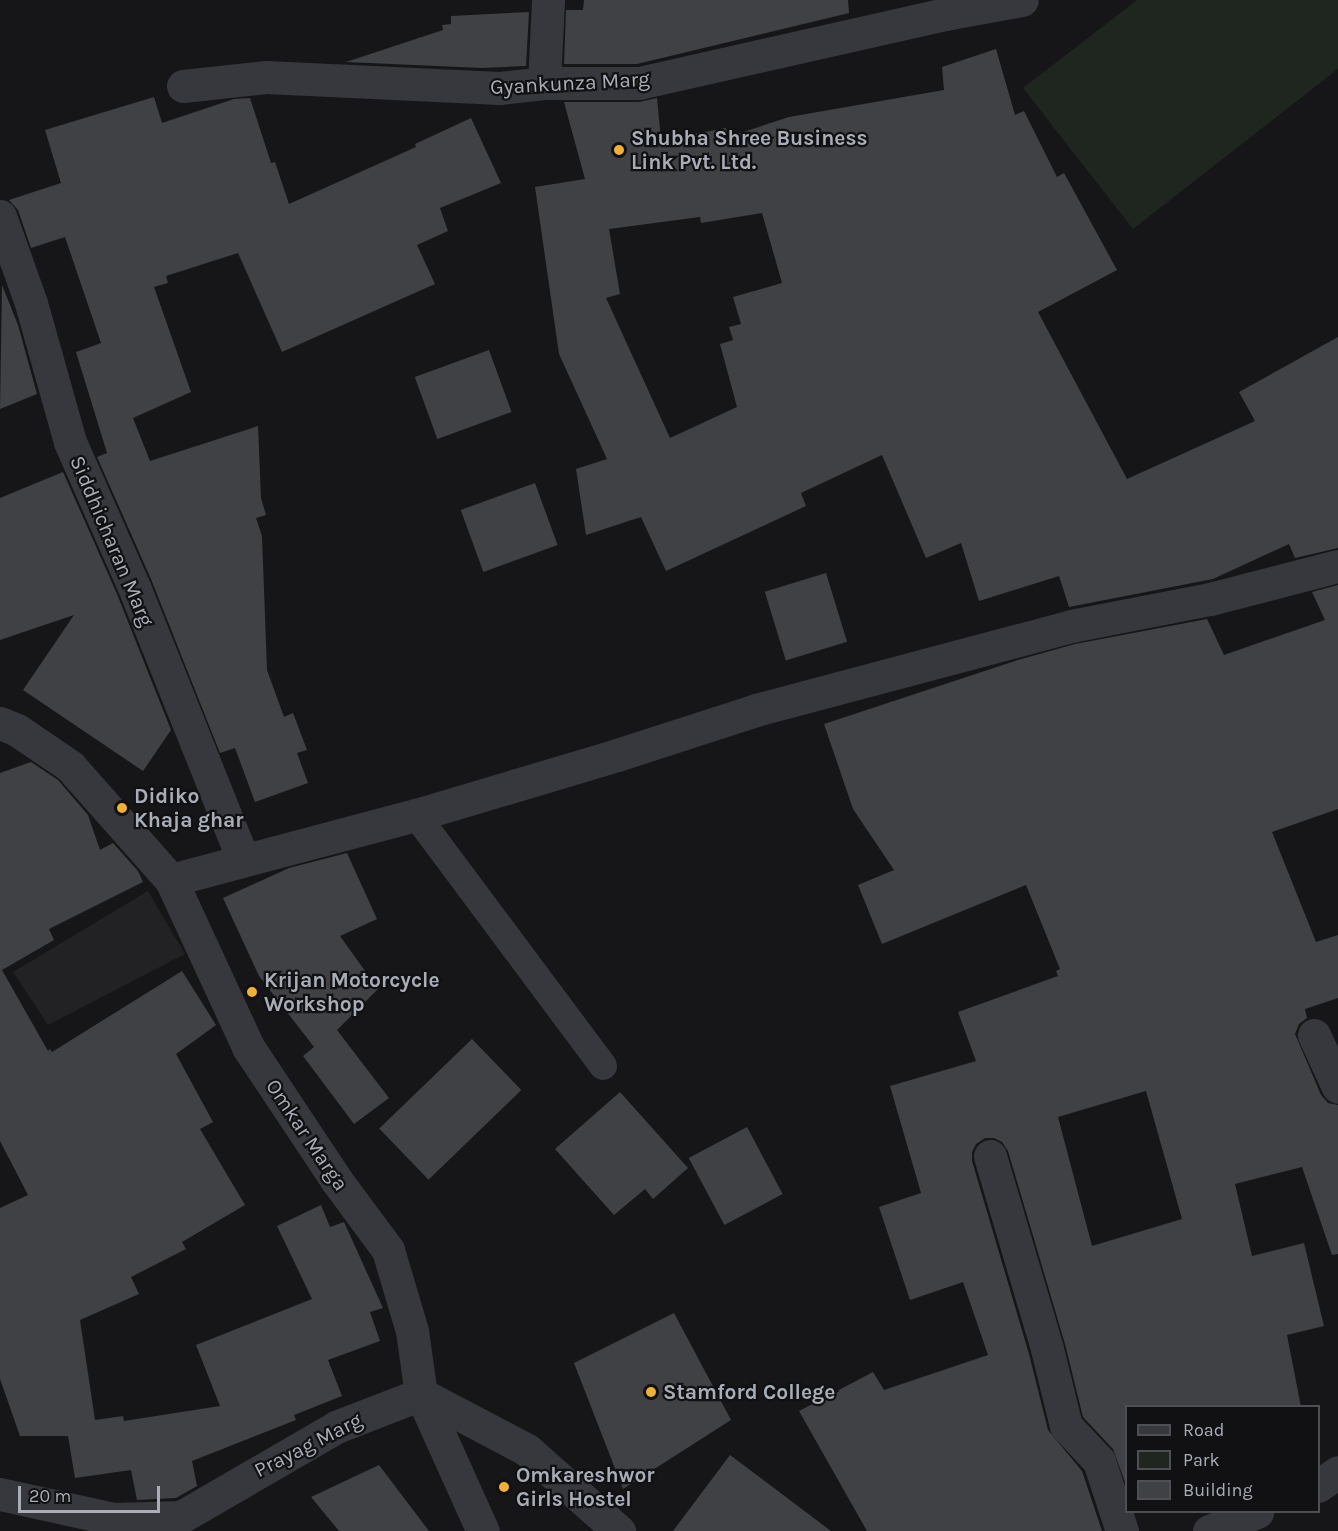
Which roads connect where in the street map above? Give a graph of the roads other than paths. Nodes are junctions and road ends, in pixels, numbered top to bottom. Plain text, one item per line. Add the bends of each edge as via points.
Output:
1 (549, 0) edge
2 (1022, 0) edge
3 (544, 83) junction
4 (183, 86) dead end
5 (0, 216) edge
6 (1338, 566) edge
7 (0, 723) edge
8 (416, 814) junction
9 (243, 860) junction
10 (171, 880) junction
11 (1314, 1035) dead end
12 (603, 1066) dead end
13 (1338, 1087) edge
14 (990, 1156) dead end
15 (420, 1394) junction
16 (1338, 1472) edge
17 (1320, 1485) edge
18 (0, 1494) edge
19 (1254, 1513) edge
20 (483, 1531) edge
21 (619, 1531) edge
22 (1122, 1531) edge
23 (1209, 1531) edge

1 - 3 street
2 - 3 street, Gyankunza Marg via 639,83
3 - 4 street, Gyankunza Marg via 500,88 266,77
5 - 9 street, Siddhicharan Marg via 31,303 70,442 134,587
6 - 8 street via 1210,599 1071,626 756,710
7 - 10 street, Omkar Marga via 70,766
8 - 9 street
8 - 12 lane
9 - 10 street
10 - 15 street, Omkar Marga via 248,1047 388,1250 412,1331
11 - 13 street
14 - 22 street via 1066,1426 1099,1461
15 - 18 street, Prayag Marg via 336,1427 182,1517 114,1519
15 - 20 street, Omkar Marga
15 - 21 street via 527,1450
16 - 17 street
19 - 23 street

